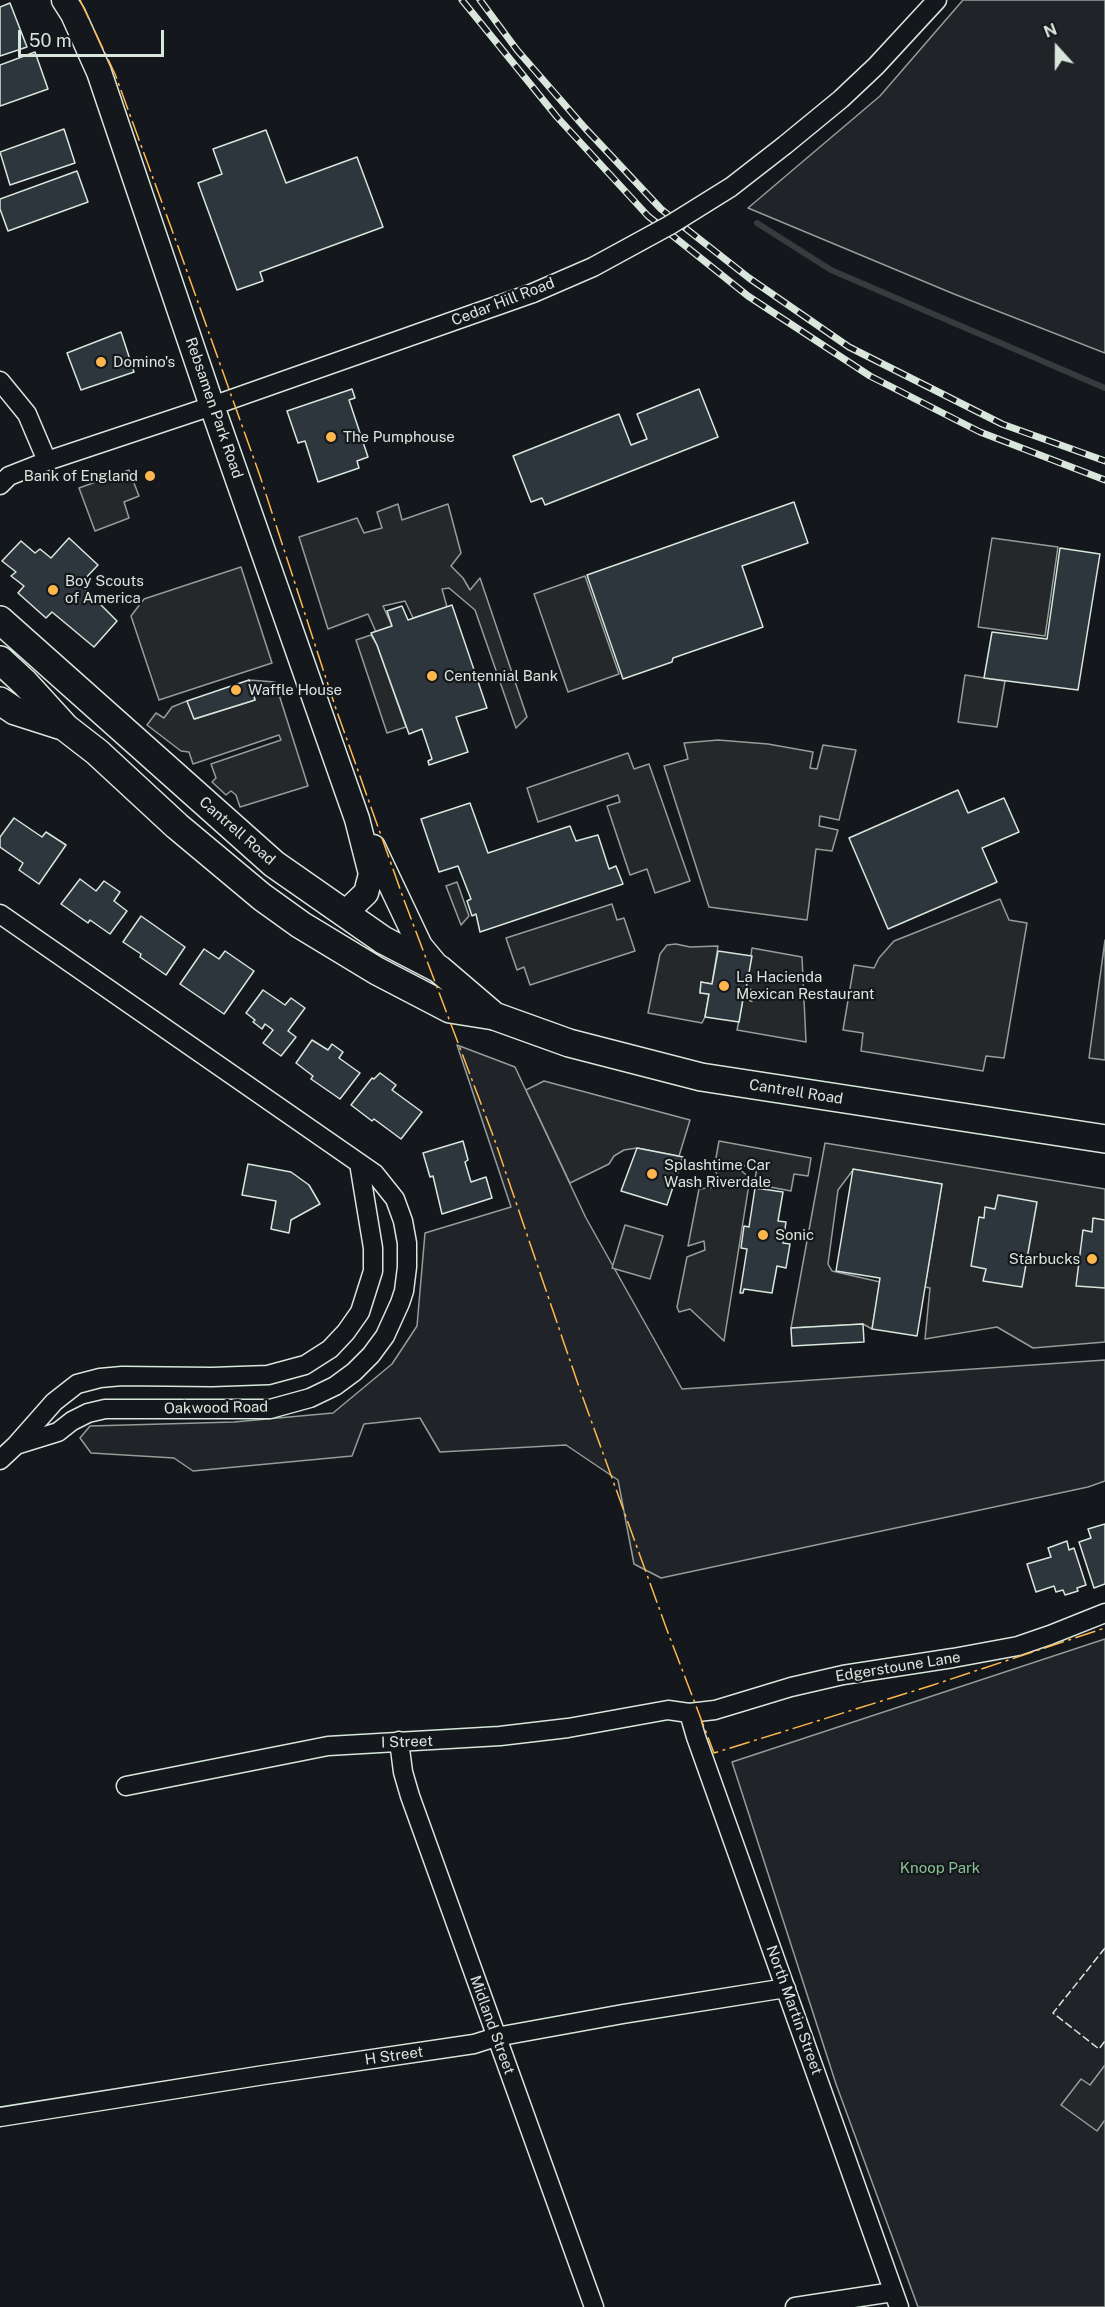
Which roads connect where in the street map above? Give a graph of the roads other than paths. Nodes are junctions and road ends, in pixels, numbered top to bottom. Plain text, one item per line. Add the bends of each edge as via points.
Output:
1 (64, 0) edge
2 (937, 0) edge
3 (0, 381) edge
4 (212, 406) junction
5 (47, 461) junction
6 (0, 484) edge
7 (0, 620) edge
8 (0, 660) edge
9 (0, 701) edge
10 (66, 728) junction
11 (357, 819) junction
12 (0, 914) edge
13 (344, 914) junction
14 (439, 969) junction
15 (494, 1016) junction
16 (1105, 1139) edge
17 (359, 1163) junction
18 (16, 1445) junction
19 (0, 1460) edge
20 (1105, 1613) edge
21 (689, 1713) junction
22 (399, 1741) junction
23 (126, 1786) dead end
24 (786, 1988) junction
25 (496, 2037) junction
26 (0, 2117) edge
27 (896, 2300) edge
28 (594, 2307) edge
29 (795, 2307) edge

1 - 4 street, Rebsamen Park Road via 99,72
2 - 4 street, Cedar Hill Road, bridge via 841,99 731,187 662,230 593,267 533,292
3 - 5 street via 27,414
4 - 5 street, Cedar Hill Road
4 - 11 street, Rebsamen Park Road
5 - 6 street, Cedar Hill Road via 9,476
7 - 13 main road, Cantrell Road via 266,857
8 - 10 main road, Cantrell Road
9 - 10 main road via 15,711
10 - 15 main road, Cantrell Road via 262,897 302,925 430,1000 450,1009
11 - 13 street, Rebsamen Park Road via 371,874 366,893
11 - 14 street, Rebsamen Park Road via 381,860 420,946
12 - 17 street, Oakwood Road
13 - 14 main road, Cantrell Road
14 - 15 main road, Cantrell Road
15 - 16 main road, Cantrell Road via 569,1043 700,1077
17 - 18 street, Oakwood Road via 373,1271 360,1312 330,1349 305,1365 268,1375 122,1376 77,1384 54,1402
17 - 18 street, Oakwood Road via 395,1199 407,1243 407,1267 400,1303 385,1336 354,1372 335,1386 284,1406 105,1409 88,1413 58,1432
18 - 19 street, Oakwood Road
20 - 21 street, Edgerstoune Lane via 1018,1646 843,1675 715,1710
21 - 22 street, I Street via 668,1710 568,1728
21 - 24 street, North Martin Street
22 - 23 street, I Street via 328,1746
22 - 25 street, Midland Street via 410,1796
24 - 25 street, H Street
24 - 27 street, North Martin Street
25 - 26 street, H Street via 474,2044
25 - 28 street, Midland Street
27 - 29 street

